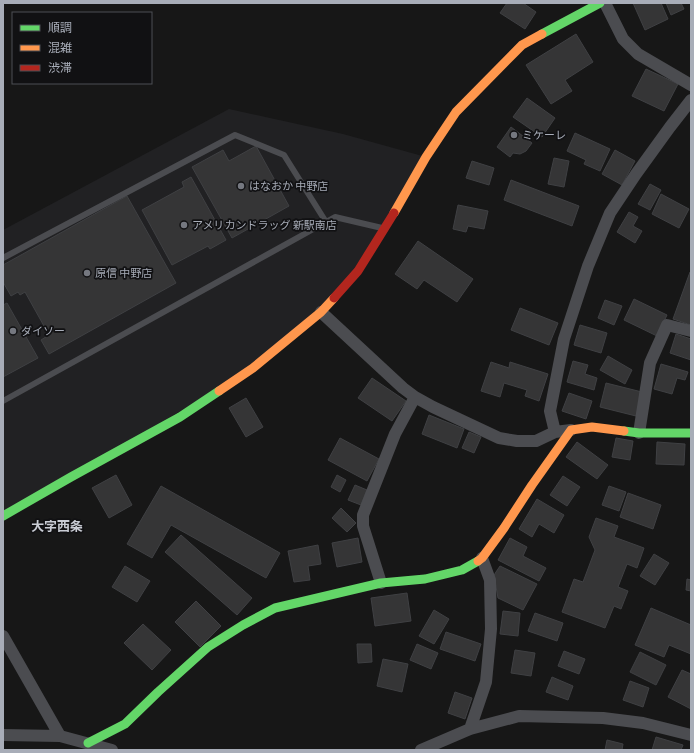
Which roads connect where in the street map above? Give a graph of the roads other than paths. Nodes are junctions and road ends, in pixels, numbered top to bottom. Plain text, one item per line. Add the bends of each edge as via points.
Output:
1 (600, 3) edge
2 (605, 3) edge
3 (691, 85) edge
4 (691, 100) edge
5 (326, 222) junction
6 (385, 228) junction
7 (3, 258) edge
8 (321, 312) junction
9 (691, 331) edge
10 (415, 397) junction
11 (3, 401) edge
12 (571, 430) junction
13 (555, 432) junction
14 (639, 433) junction
15 (691, 433) edge
16 (3, 516) edge
17 (482, 558) junction
18 (382, 583) junction
19 (3, 636) edge
20 (470, 729) junction
21 (3, 735) edge
22 (691, 735) edge
23 (60, 736) junction
24 (88, 743) junction
25 (112, 750) edge
26 (421, 750) edge

1 - 6 street via 522,45 456,112 426,157
2 - 3 street via 623,39 638,54
4 - 13 street via 610,213 588,266 564,339 550,411
5 - 6 lane via 335,217
5 - 7 lane via 284,155 235,135
5 - 11 lane
6 - 8 street via 358,271
8 - 10 street
8 - 16 street via 253,368 180,417
9 - 14 street via 667,325 650,363
10 - 13 street via 499,438 536,441
10 - 18 street via 394,434 363,515 362,526
12 - 13 street
12 - 14 street via 592,427
12 - 17 street
14 - 15 street
17 - 18 street via 462,570 425,579
17 - 20 street via 490,580 491,629 486,682
18 - 24 street via 275,608 243,625 208,647 125,724
19 - 23 street
20 - 22 street via 518,716 603,718 643,723
20 - 26 street
21 - 23 street
23 - 24 street
24 - 25 street

